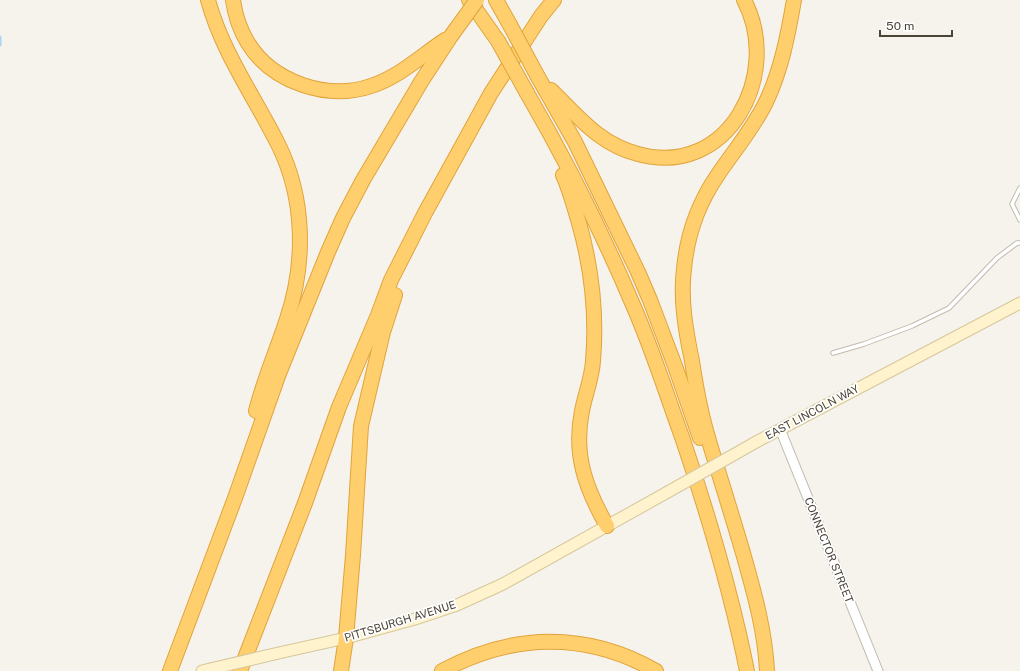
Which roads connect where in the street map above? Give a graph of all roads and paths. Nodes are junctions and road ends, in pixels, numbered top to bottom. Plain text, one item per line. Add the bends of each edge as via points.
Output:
1 (208, 0) edge
2 (233, 0) edge
3 (468, 0) edge
4 (477, 0) edge
5 (496, 0) edge
6 (554, 0) edge
7 (563, 0) edge
8 (744, 0) edge
9 (794, 0) edge
10 (541, 16) junction
11 (451, 36) junction
12 (498, 41) junction
13 (540, 79) junction
14 (538, 111) junction
15 (1020, 188) edge
16 (425, 213) junction
17 (1020, 220) edge
18 (1020, 243) edge
19 (1020, 303) edge
20 (833, 353) dead end
21 (780, 429) junction
22 (235, 498) junction
23 (607, 526) junction
24 (346, 638) junction
25 (206, 670) edge
26 (170, 671) edge
27 (240, 671) edge
28 (341, 671) edge
29 (442, 671) edge
30 (656, 671) edge
31 (747, 671) edge
32 (766, 671) edge
33 (878, 671) edge

1 - 22 highway via 229,55 279,146 293,186 300,227 299,267 294,294 288,318 262,388
2 - 11 highway via 242,33 263,61 281,74 317,89 353,90 380,83
3 - 12 highway
4 - 11 highway, bridge
4 - 12 highway
5 - 13 highway, bridge
6 - 10 highway
7 - 10 highway
8 - 13 highway via 754,26 757,45 752,87 745,106 734,123 717,140 696,152 660,158 617,147 596,134
9 - 32 highway via 786,40 771,90 758,116 703,200 689,238 683,270 686,324 696,386 709,440 759,610 764,633
10 - 16 highway via 491,93
11 - 22 highway via 363,180 328,252 282,365
12 - 14 highway, bridge
13 - 32 highway via 575,142 638,272 661,329 726,519
14 - 23 highway via 547,142 571,196 590,273 595,325 593,364 580,419 578,442 586,484
14 - 31 highway via 590,210 634,306 652,354 710,525
15 - 17 lane via 1012,204
16 - 24 highway via 383,332 361,426
16 - 27 highway via 391,280 339,407
18 - 20 lane via 1016,243 997,258 949,308 905,329
19 - 21 main road, EAST LINCOLN WAY
21 - 23 main road, EAST LINCOLN WAY, bridge
21 - 33 street, CONNECTOR STREET
22 - 26 highway
23 - 24 main road, PITTSBURGH AVENUE via 503,584 457,605
24 - 25 main road, PITTSBURGH AVENUE, bridge
24 - 28 highway
29 - 30 highway via 488,651 520,644 556,641 599,647 624,655

